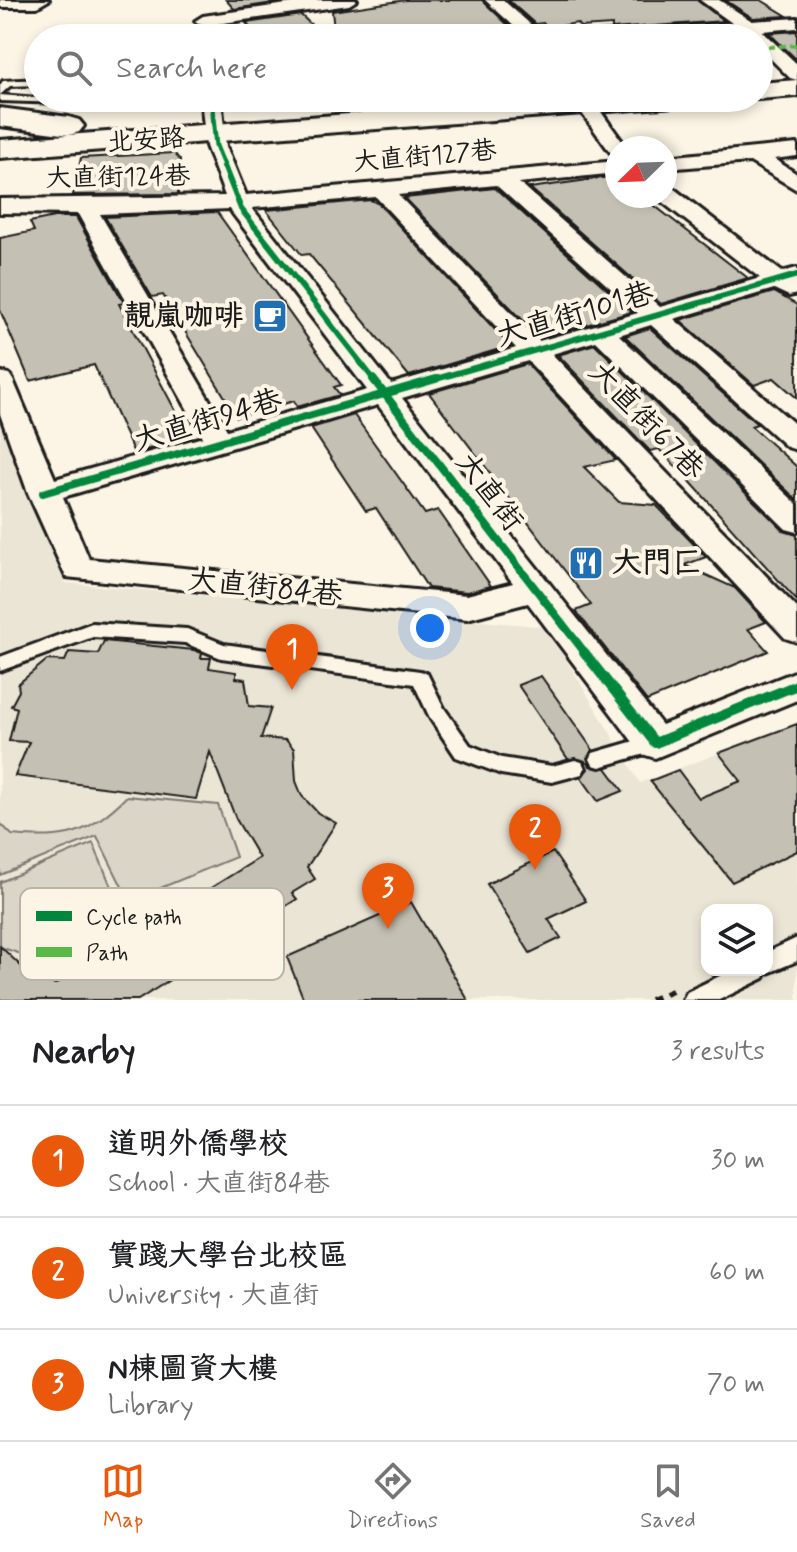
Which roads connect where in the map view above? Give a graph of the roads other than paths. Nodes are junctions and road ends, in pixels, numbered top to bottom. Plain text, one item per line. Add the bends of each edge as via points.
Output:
1 (0, 0) edge
2 (37, 0) edge
3 (201, 0) edge
4 (349, 0) edge
5 (493, 0) edge
6 (708, 0) edge
7 (797, 23) edge
8 (203, 24) edge
9 (229, 24) edge
10 (521, 24) edge
11 (744, 24) edge
12 (773, 25) edge
13 (797, 45) edge
14 (773, 47) edge
15 (773, 52) edge
16 (797, 75) edge
17 (773, 78) edge
18 (24, 82) edge
19 (797, 88) edge
20 (773, 90) edge
21 (0, 97) edge
22 (24, 98) edge
23 (24, 111) edge
24 (27, 112) edge
25 (317, 112) edge
26 (366, 112) edge
27 (591, 112) edge
28 (213, 119) edge
29 (0, 125) edge
30 (608, 136) edge
31 (71, 137) junction
32 (0, 149) edge
33 (797, 150) edge
34 (754, 155) junction
35 (0, 157) edge
36 (677, 162) edge
37 (605, 168) edge
38 (500, 178) junction
39 (797, 184) edge
40 (380, 189) junction
41 (237, 201) junction
42 (677, 202) edge
43 (0, 206) edge
44 (87, 210) junction
45 (791, 283) edge
46 (658, 316) junction
47 (602, 333) junction
48 (534, 353) junction
49 (0, 380) edge
50 (386, 395) junction
51 (797, 441) edge
52 (220, 443) junction
53 (43, 493) junction
54 (797, 522) edge
55 (534, 590) junction
56 (797, 629) edge
57 (0, 664) edge
58 (797, 685) edge
59 (655, 743) junction
60 (600, 759) dead end
61 (575, 768) dead end
62 (797, 949) edge
63 (773, 961) edge
64 (744, 976) edge
65 (695, 1000) edge

1 - 2 main road
3 - 8 street
4 - 9 street
5 - 10 street
6 - 11 street
7 - 12 street
13 - 14 street
15 - 16 street
16 - 17 main road
18 - 21 lane via 7,83
19 - 20 main road
21 - 22 lane
21 - 23 main road
24 - 31 main road
25 - 28 main road, 北安路
26 - 28 main road, 北安路
27 - 30 street
28 - 31 main road, 北安路
28 - 41 street, 大直街
29 - 31 main road, 北安路
31 - 32 main road, 北安路
31 - 35 street
33 - 34 street
34 - 36 street
34 - 39 street
37 - 38 street, 大直街127巷
38 - 40 street, 大直街127巷
38 - 46 street
40 - 41 street, 大直街127巷
40 - 48 street, 大直街67巷
41 - 44 street, 大直街124巷
41 - 50 street, 大直街
42 - 45 street
43 - 44 street, 大直街124巷
44 - 52 street
45 - 46 street, 大直街101巷
46 - 47 street, 大直街101巷
46 - 51 street
47 - 48 street, 大直街101巷
47 - 54 street
48 - 50 street, 大直街101巷
48 - 56 street, 大直街67巷
49 - 53 street
50 - 52 street, 大直街94巷
50 - 55 street, 大直街
52 - 53 street, 大直街94巷
53 - 55 street, 大直街84巷 via 77,569 467,607
55 - 59 street, 大直街
57 - 61 lane via 92,630 187,636 221,651 420,678 463,751 501,766 552,774
58 - 59 street
59 - 60 lane
62 - 63 lane
64 - 65 lane

